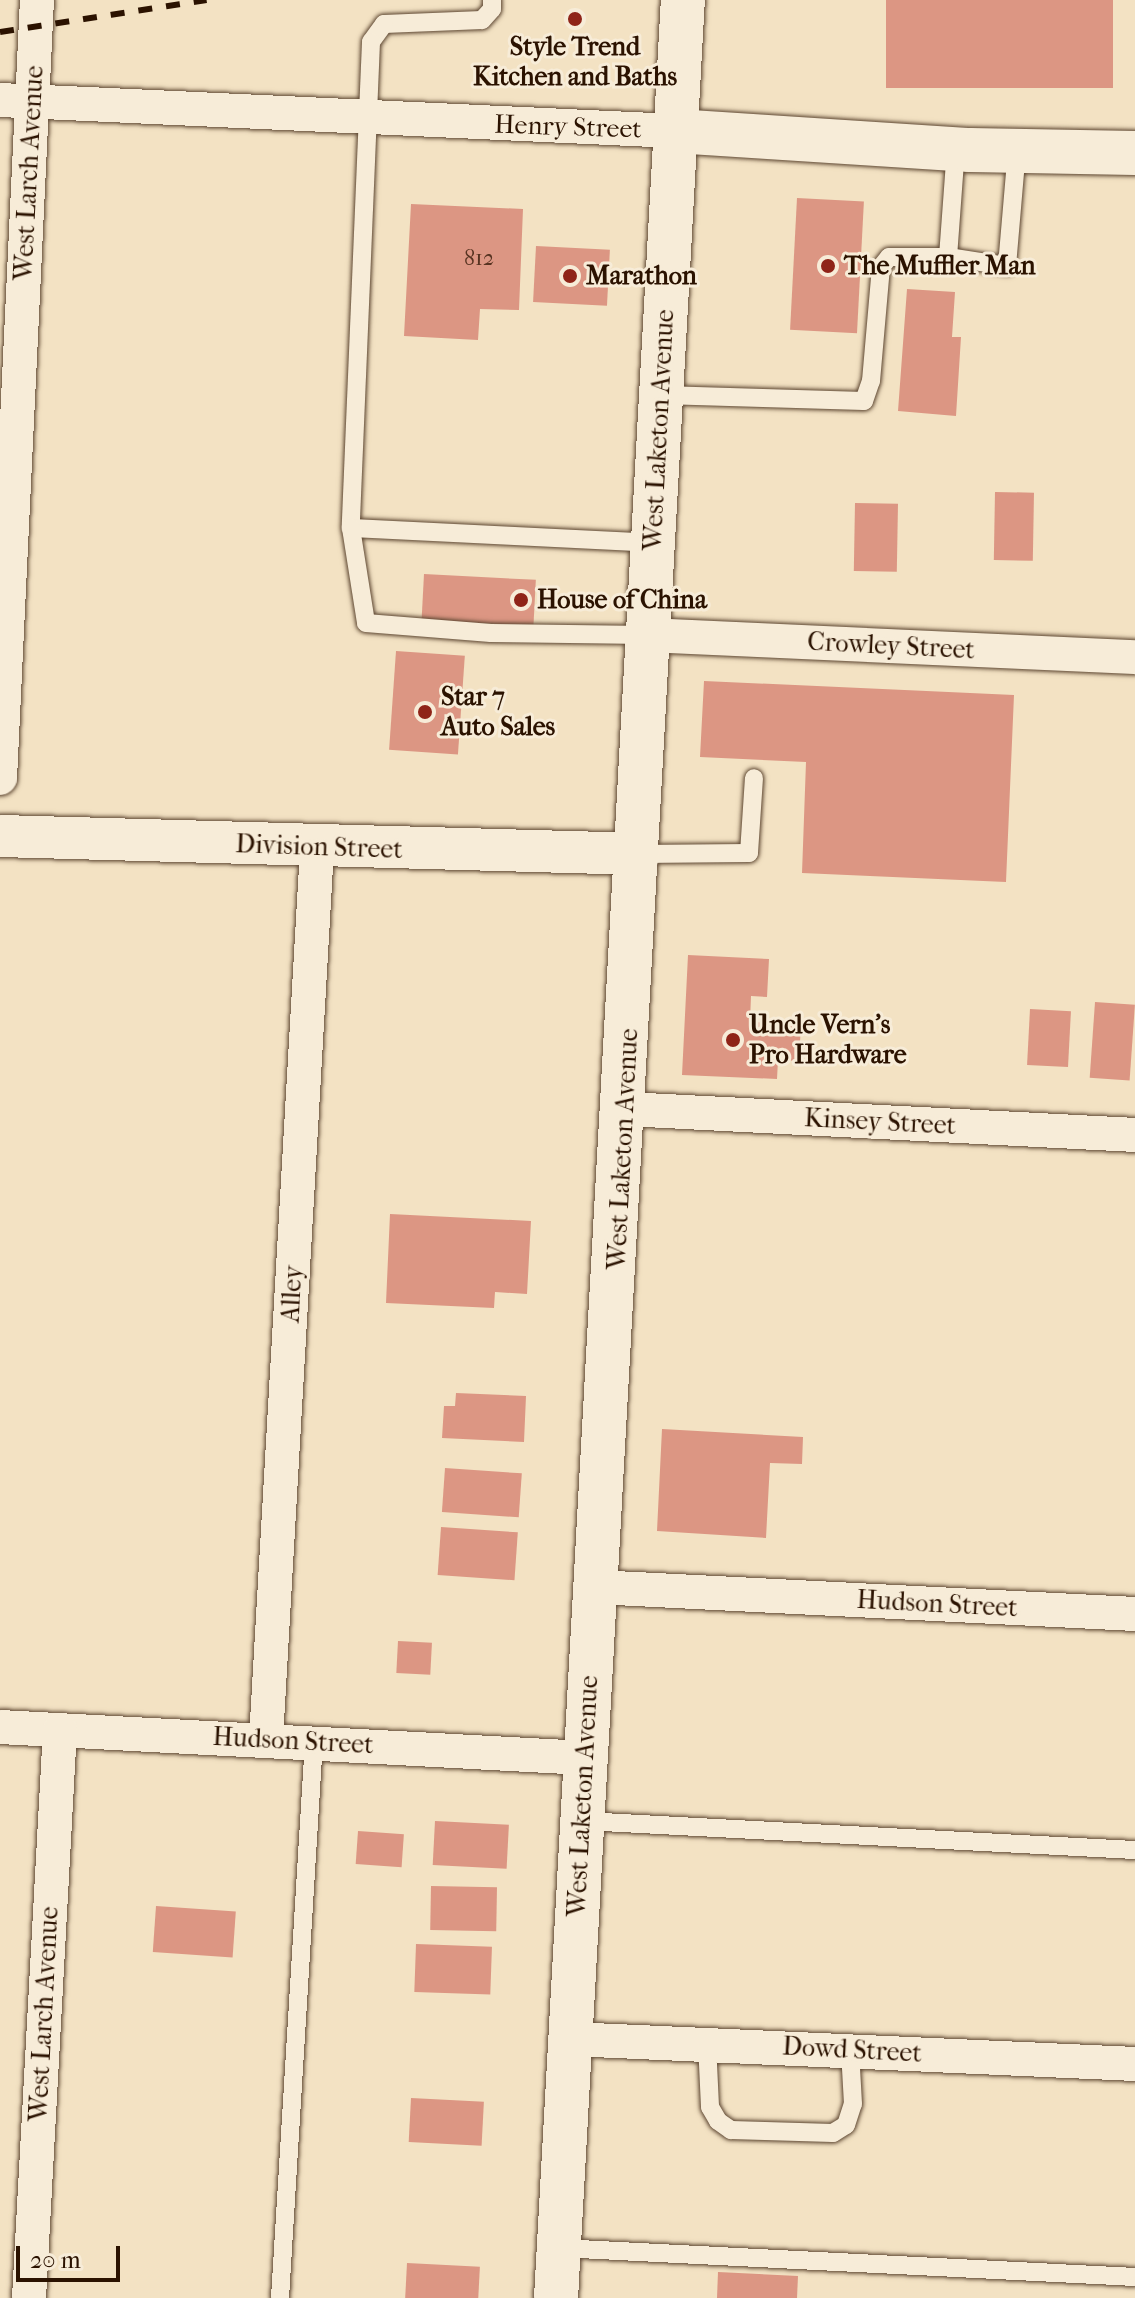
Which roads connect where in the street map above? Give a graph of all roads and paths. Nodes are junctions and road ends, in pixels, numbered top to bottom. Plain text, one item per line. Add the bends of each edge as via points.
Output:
1 (37, 0) edge
2 (492, 0) edge
3 (683, 0) edge
4 (16, 101) edge
5 (365, 118) junction
6 (675, 131) junction
7 (956, 149) junction
8 (1017, 150) junction
9 (1135, 153) edge
10 (948, 257) junction
11 (662, 395) junction
12 (351, 528) junction
13 (653, 543) junction
14 (647, 635) junction
15 (1135, 657) edge
16 (0, 778) edge
17 (754, 778) dead end
18 (0, 836) edge
19 (317, 848) junction
20 (639, 854) junction
21 (626, 1109) junction
22 (1135, 1135) edge
23 (595, 1587) junction
24 (1135, 1614) edge
25 (0, 1727) edge
26 (60, 1730) junction
27 (266, 1739) junction
28 (314, 1741) junction
29 (585, 1758) junction
30 (581, 1821) junction
31 (1135, 1850) edge
32 (570, 2039) junction
33 (707, 2043) junction
34 (850, 2050) junction
35 (1135, 2064) edge
36 (559, 2248) junction
37 (1135, 2277) edge
38 (29, 2298) edge
39 (280, 2298) edge
40 (556, 2298) edge

1 - 4 street, West Larch Avenue
2 - 5 lane via 482,20 384,24 371,42
3 - 6 main road, West Laketon Avenue
4 - 5 street, Henry Street
4 - 16 street, West Larch Avenue
5 - 6 street, Henry Street
5 - 12 lane
6 - 7 main road, Henry Street
6 - 11 main road, West Laketon Avenue
7 - 8 main road, Henry Street
7 - 10 lane
8 - 9 main road, Henry Street
8 - 10 lane via 1007,266
10 - 11 lane via 889,257 881,267 871,381 864,401
11 - 13 main road, West Laketon Avenue
12 - 13 lane
12 - 14 lane via 366,623 491,633
13 - 14 main road, West Laketon Avenue
14 - 15 street, Crowley Street
14 - 20 main road, West Laketon Avenue
17 - 20 lane via 749,853
18 - 19 street, Division Street
19 - 20 street, Division Street
19 - 27 street, Alley
20 - 21 main road, West Laketon Avenue
21 - 22 street, Kinsey Street
21 - 23 main road, West Laketon Avenue
23 - 24 street, Hudson Street
23 - 29 main road, West Laketon Avenue
25 - 26 street, Hudson Street
26 - 27 street, Hudson Street
26 - 38 street, West Larch Avenue
27 - 28 street, Hudson Street
28 - 29 street, Hudson Street
28 - 39 lane
29 - 30 main road, West Laketon Avenue
30 - 31 lane
30 - 32 main road, West Laketon Avenue
32 - 33 street, Dowd Street
32 - 36 main road, West Laketon Avenue
33 - 34 street, Dowd Street
33 - 34 lane via 710,2107 731,2130 833,2133 846,2125 853,2104
34 - 35 street, Dowd Street
36 - 37 lane
36 - 40 main road, West Laketon Avenue

